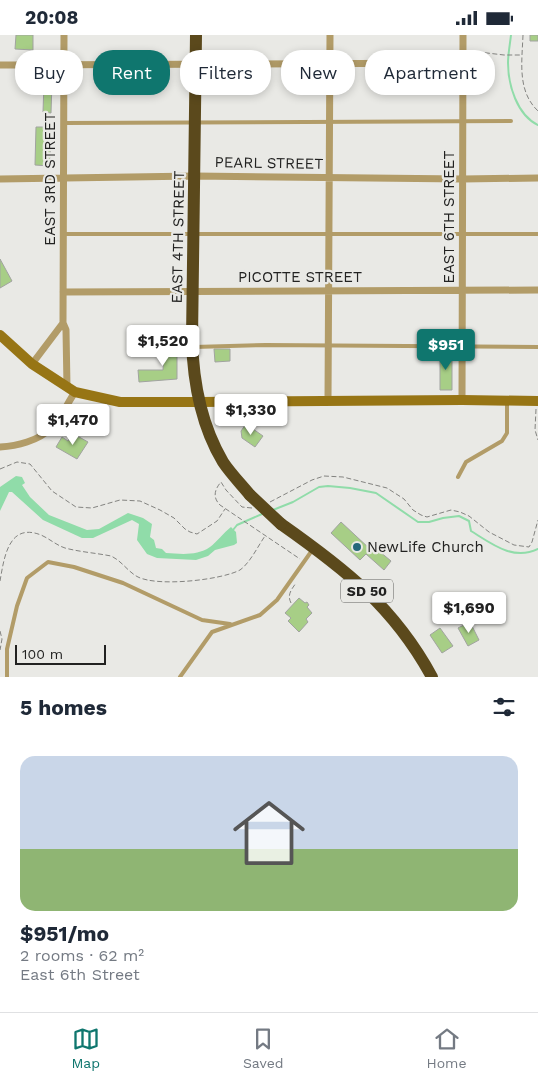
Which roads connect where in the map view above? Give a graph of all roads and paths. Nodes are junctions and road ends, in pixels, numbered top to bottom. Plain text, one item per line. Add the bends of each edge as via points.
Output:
1 (64, 35) edge
2 (196, 35) edge
3 (330, 35) edge
4 (463, 35) edge
5 (523, 35) edge
6 (64, 50) edge
7 (196, 50) edge
8 (330, 50) edge
9 (462, 50) edge
10 (495, 54) edge
11 (522, 55) junction
12 (180, 63) edge
13 (0, 65) edge
14 (15, 65) edge
15 (83, 66) edge
16 (64, 95) edge
17 (195, 95) edge
18 (329, 95) edge
19 (463, 95) edge
20 (538, 111) edge
21 (511, 121) dead end
22 (195, 122) junction
23 (329, 122) junction
24 (463, 122) junction
25 (64, 123) junction
26 (195, 176) junction
27 (64, 178) junction
28 (329, 178) junction
29 (538, 178) edge
30 (0, 179) edge
31 (463, 179) junction
32 (63, 234) junction
33 (462, 234) junction
34 (538, 234) edge
35 (194, 235) junction
36 (329, 235) junction
37 (329, 290) junction
38 (463, 290) junction
39 (538, 290) edge
40 (194, 291) junction
41 (63, 292) junction
42 (63, 323) junction
43 (0, 335) edge
44 (329, 345) junction
45 (463, 346) junction
46 (192, 347) junction
47 (538, 347) edge
48 (32, 364) junction
49 (71, 390) junction
50 (462, 400) junction
51 (507, 400) junction
52 (328, 401) junction
53 (538, 401) edge
54 (200, 403) junction
55 (538, 409) edge
56 (538, 440) edge
57 (0, 447) edge
58 (0, 469) edge
59 (458, 477) dead end
60 (264, 504) dead end
61 (257, 507) dead end
62 (225, 509) junction
63 (538, 520) edge
64 (266, 536) junction
65 (314, 547) junction
66 (304, 562) junction
67 (300, 577) dead end
68 (0, 581) edge
69 (291, 603) dead end
70 (230, 624) junction
71 (0, 631) edge
72 (0, 650) edge
73 (7, 657) junction
74 (0, 659) edge
75 (7, 677) edge
76 (180, 677) edge
77 (432, 677) edge

1 - 6 street, EAST 3RD STREET
2 - 7 highway, EAST 4TH STREET / SD 50
3 - 8 street
4 - 9 street, EAST 6TH STREET
5 - 11 path
10 - 11 path
11 - 20 path via 522,81 531,104
12 - 15 street
13 - 14 street
16 - 25 street, EAST 3RD STREET
17 - 22 highway, EAST 4TH STREET / SD 50
18 - 23 street
19 - 24 street, EAST 6TH STREET
21 - 24 lane
22 - 23 lane
22 - 25 lane
22 - 26 highway, EAST 4TH STREET / SD 50
23 - 24 lane
23 - 28 street
24 - 31 street, EAST 6TH STREET
25 - 27 street, EAST 3RD STREET
26 - 27 street, PEARL STREET
26 - 28 street, PEARL STREET
26 - 35 highway, EAST 4TH STREET / SD 50
27 - 30 street, PEARL STREET
27 - 32 street, EAST 3RD STREET
28 - 31 street, PEARL STREET
28 - 36 street
29 - 31 street, PEARL STREET
31 - 33 street, EAST 6TH STREET
32 - 35 lane
32 - 41 street, EAST 3RD STREET
33 - 34 lane
33 - 36 lane
33 - 38 street, EAST 6TH STREET
35 - 36 lane
35 - 40 highway, EAST 4TH STREET / SD 50
36 - 37 street
37 - 38 street, PICOTTE STREET
37 - 40 street, PICOTTE STREET
37 - 44 street
38 - 39 street, PICOTTE STREET
38 - 45 street, EAST 6TH STREET
40 - 41 street, PICOTTE STREET
40 - 46 highway, EAST 4TH STREET / SD 50
41 - 42 street, EAST 3RD STREET
42 - 48 street
42 - 49 street, EAST 3RD STREET
43 - 48 street
44 - 45 lane
44 - 46 lane
44 - 52 street
45 - 47 lane
45 - 50 street, EAST 6TH STREET
46 - 54 highway, EAST 4TH STREET / SD 50
48 - 49 street
49 - 54 street via 120,402
49 - 57 street via 57,420 45,433 26,442
50 - 51 street
50 - 52 street
51 - 53 street
51 - 59 lane via 507,433 502,441 466,462
52 - 54 street
54 - 65 highway, EAST 4TH STREET / SD 50, bridge via 224,464 250,495 282,525
55 - 56 path via 535,430
58 - 62 path via 17,462 30,464 52,491 76,507 92,508 120,500 140,501 197,534 217,521
60 - 63 path via 312,480 324,476 343,477 387,489 421,515 428,517 451,510 460,512 489,532 522,547 529,547 532,542
61 - 62 path via 242,507 222,482 216,488 215,497
62 - 64 path
64 - 66 path
64 - 68 path via 241,569 180,583 149,581 139,577 117,558 67,548 41,535 26,533 8,545
65 - 66 lane
65 - 77 highway, EAST 4TH STREET / SD 50 via 359,583 386,610
66 - 70 lane via 277,600 260,615
67 - 69 path via 289,594
70 - 73 lane via 202,620 123,583 48,562 27,578 17,606
70 - 76 lane via 212,632
71 - 72 path
73 - 74 lane
73 - 75 lane

